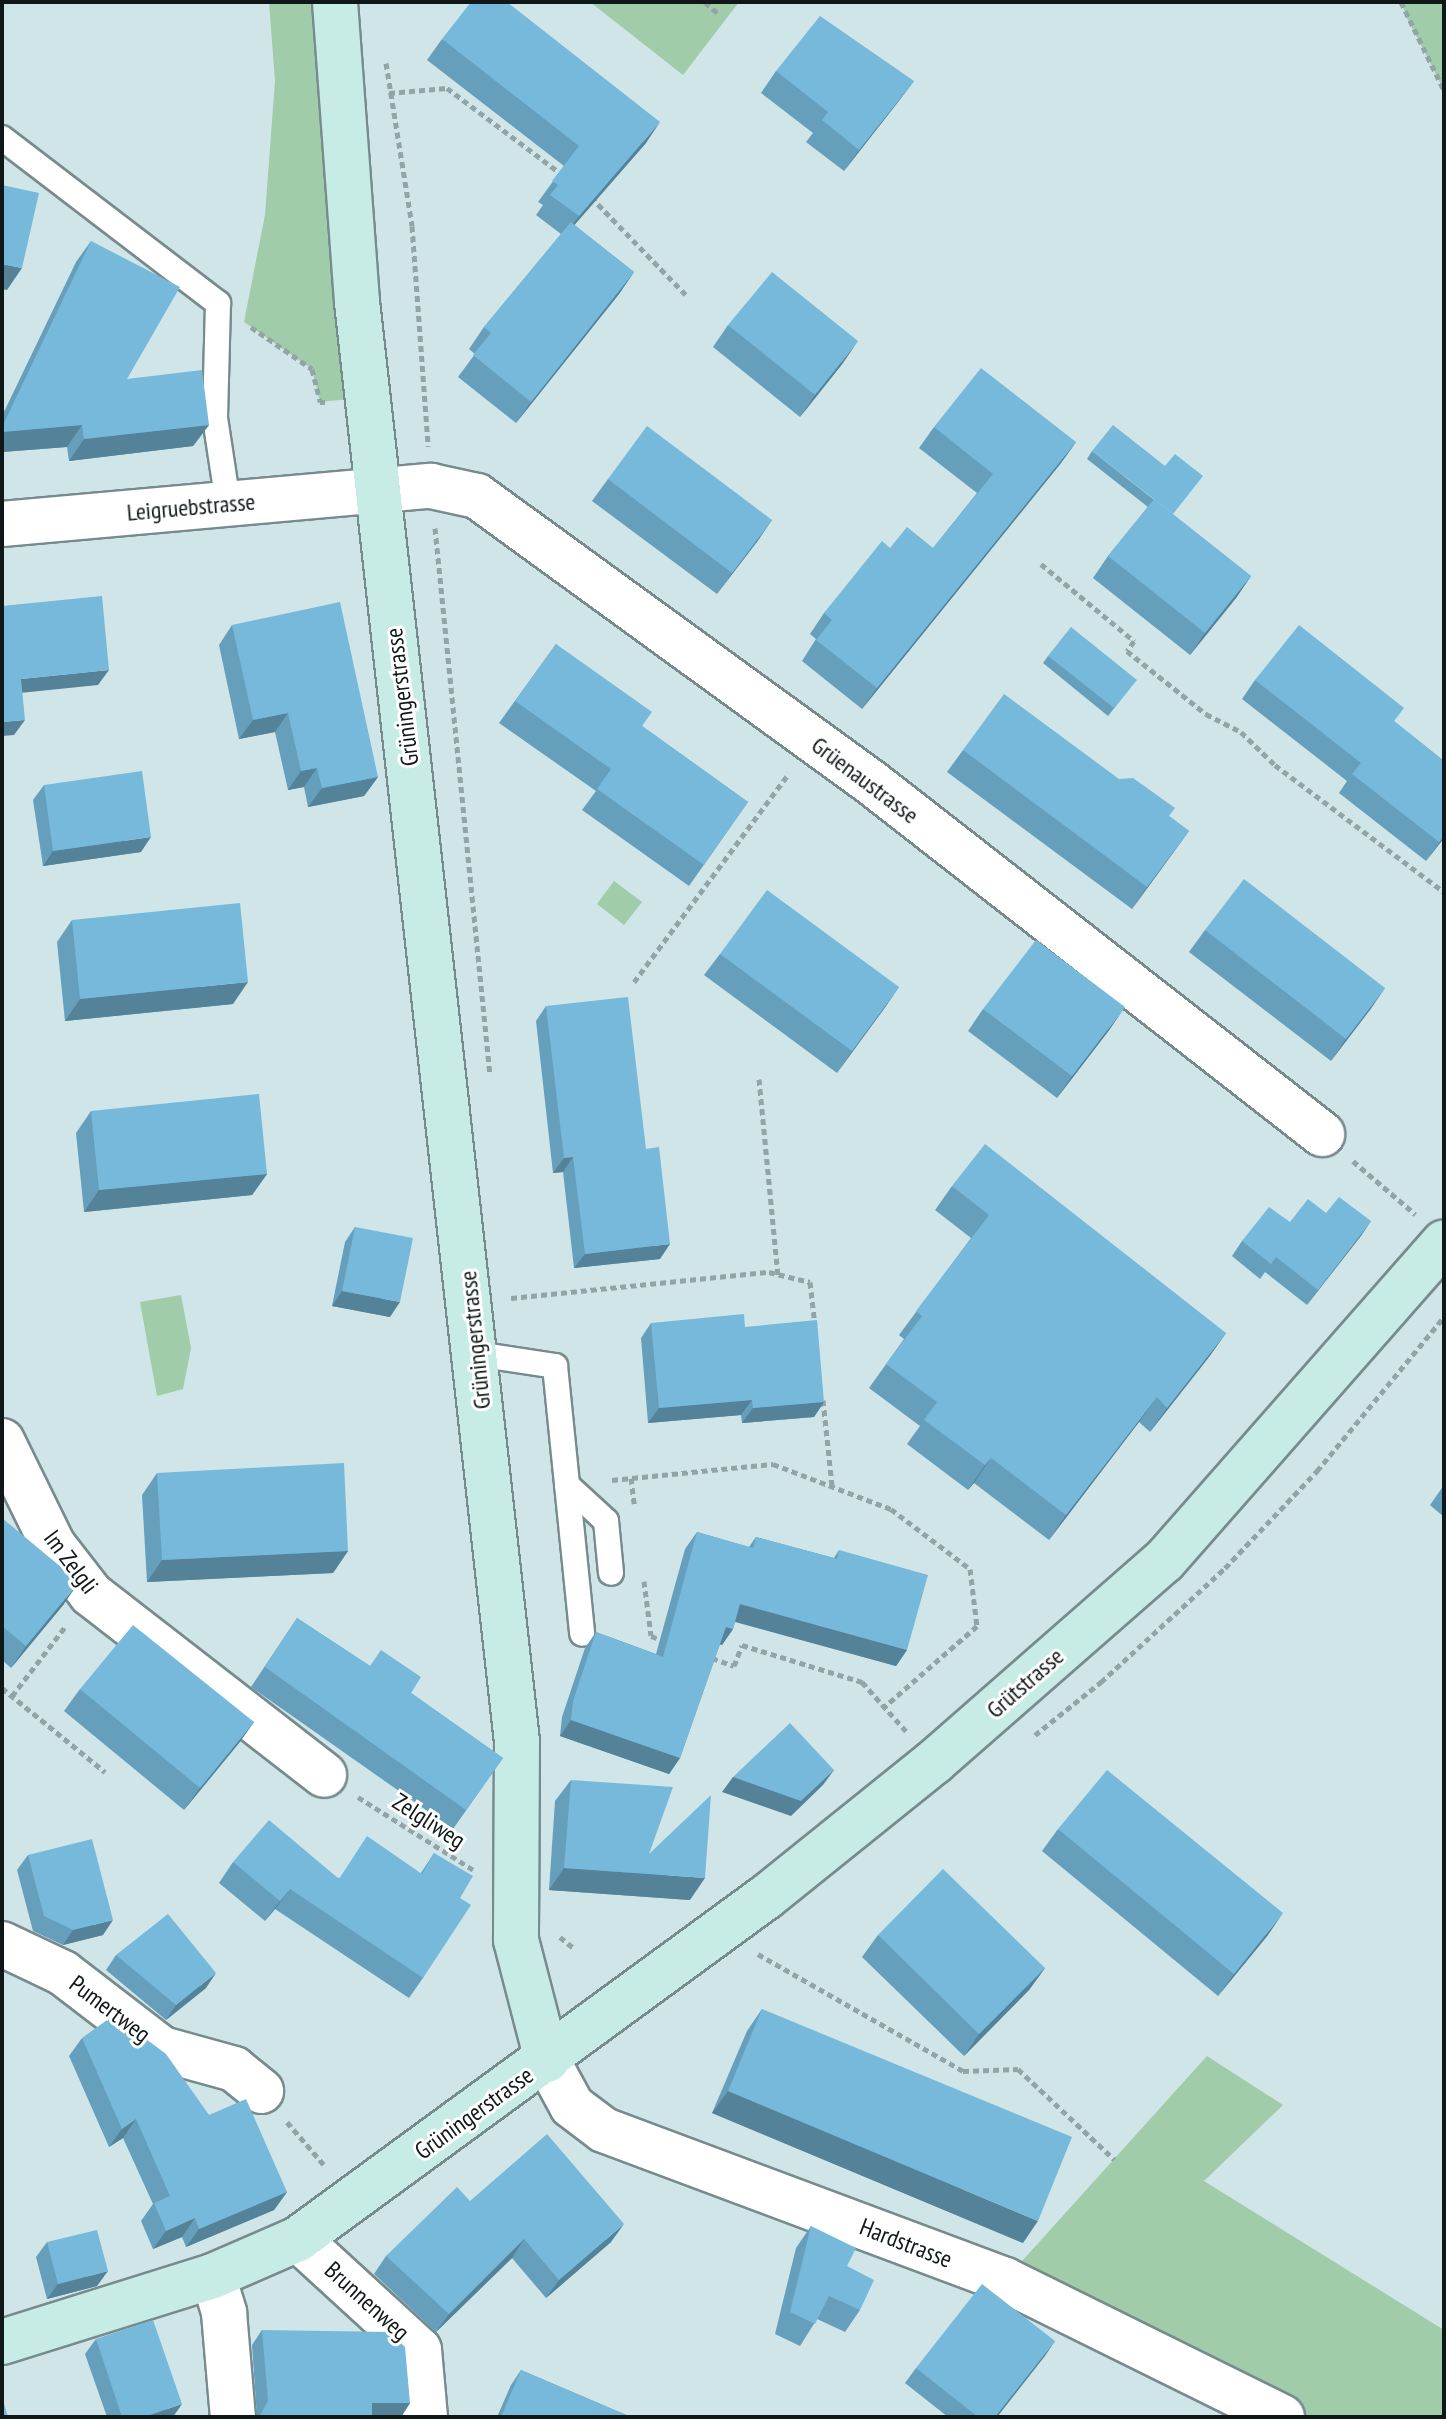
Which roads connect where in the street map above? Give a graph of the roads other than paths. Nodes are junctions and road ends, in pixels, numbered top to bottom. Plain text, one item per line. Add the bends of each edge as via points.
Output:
1 (335, 2) edge
2 (2, 138) edge
3 (381, 491) junction
4 (228, 503) junction
5 (2, 524) edge
6 (1322, 1134) road end
7 (1433, 1230) edge
8 (476, 1354) junction
9 (2, 1441) edge
10 (567, 1485) junction
11 (611, 1573) dead end
12 (582, 1634) dead end
13 (324, 1775) road end
14 (2, 1944) edge
15 (547, 2060) junction
16 (261, 2091) road end
17 (298, 2239) junction
18 (213, 2276) junction
19 (2, 2342) edge
20 (233, 2417) edge
21 (425, 2417) edge
22 (1282, 2417) edge

1 - 3 main road, Grüningerstrasse via 368,397
2 - 4 lane via 218,303 215,418
3 - 4 street, Leigruebstrasse
3 - 6 street, Grüenaustrasse via 431,486 477,496 813,740
3 - 8 main road, Grüningerstrasse
4 - 5 street, Leigruebstrasse
7 - 15 main road, Grütstrasse via 1164,1561 934,1762 766,1897
8 - 10 lane via 555,1366
8 - 15 main road, Grüningerstrasse via 517,1741 516,1940
9 - 13 street, Im Zelgli via 53,1545 91,1594
10 - 11 lane via 606,1521
10 - 12 lane
14 - 16 street, Pumertweg via 63,1973 162,2049 234,2069
15 - 17 main road, Grüningerstrasse
15 - 22 street, Hardstrasse via 572,2106 604,2130 1005,2280
17 - 18 main road, Grüningerstrasse
17 - 21 street, Brunnenweg via 419,2350
18 - 19 main road, Grüningerstrasse
18 - 20 street via 224,2313

